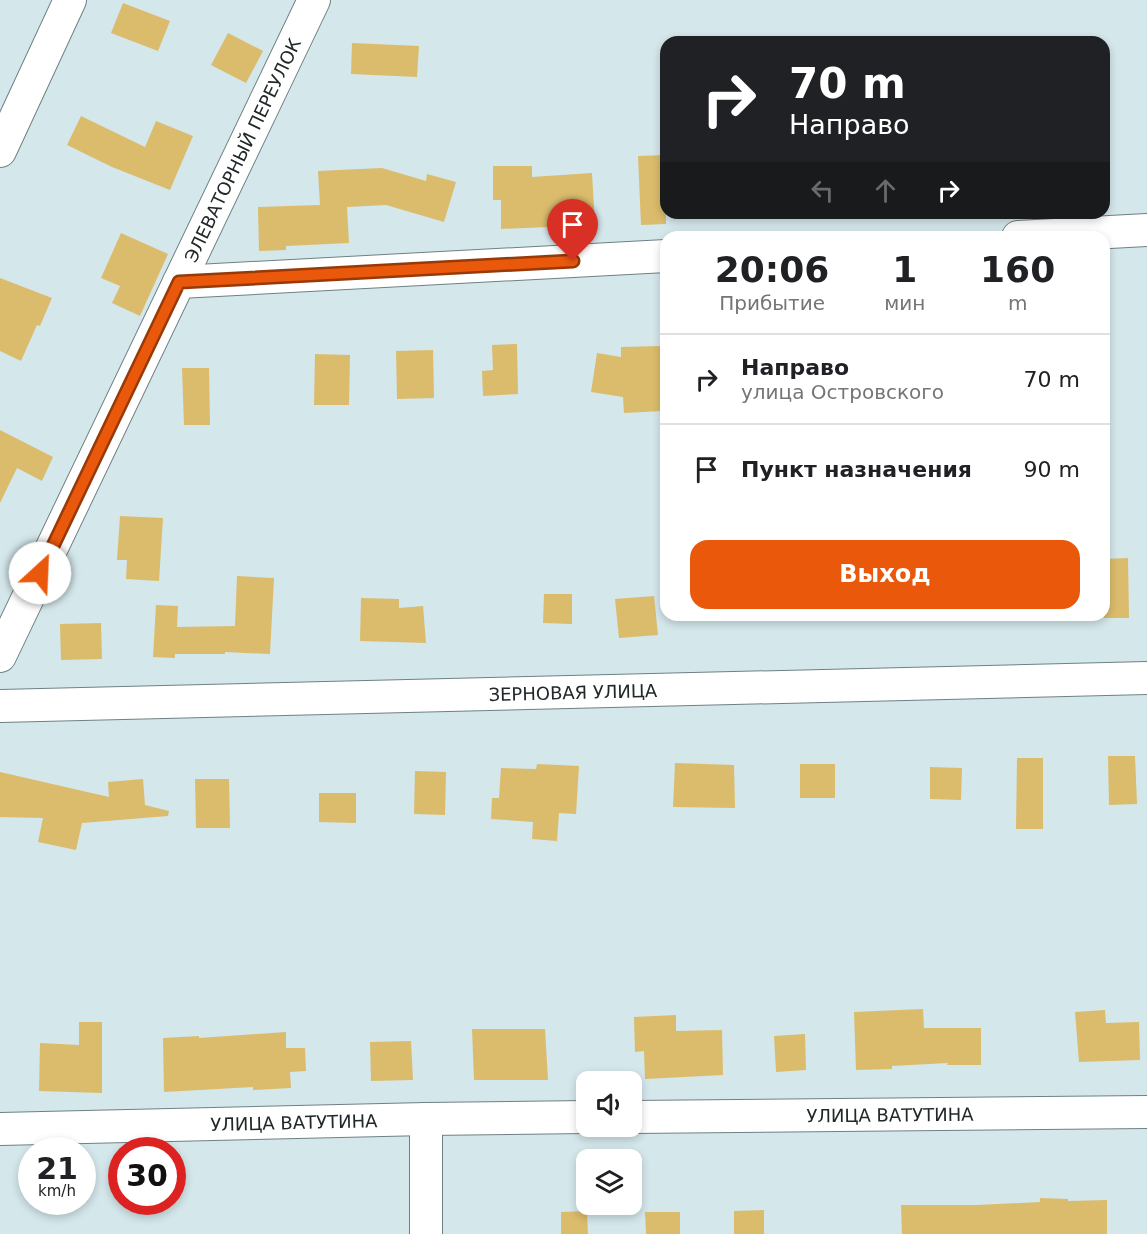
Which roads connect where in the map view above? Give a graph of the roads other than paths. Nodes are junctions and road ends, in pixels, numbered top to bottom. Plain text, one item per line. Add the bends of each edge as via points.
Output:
1 (70, 0) edge
2 (314, 0) edge
3 (0, 151) edge
4 (1147, 230) edge
5 (1110, 232) edge
6 (660, 256) edge
7 (179, 282) junction
8 (0, 656) edge
9 (1147, 678) edge
10 (0, 706) edge
11 (1147, 1112) edge
12 (576, 1117) edge
13 (642, 1117) edge
14 (426, 1119) junction
15 (0, 1129) edge
16 (426, 1234) edge

1 - 3 street
2 - 7 street, ЭЛЕВАТОРНЫЙ ПЕРЕУЛОК
4 - 5 street
6 - 7 street
7 - 8 street, ЭЛЕВАТОРНЫЙ ПЕРЕУЛОК
9 - 10 street, ЗЕРНОВАЯ УЛИЦА
11 - 13 street, УЛИЦА ВАТУТИНА
12 - 14 street, УЛИЦА ВАТУТИНА
14 - 15 street, УЛИЦА ВАТУТИНА
14 - 16 street

